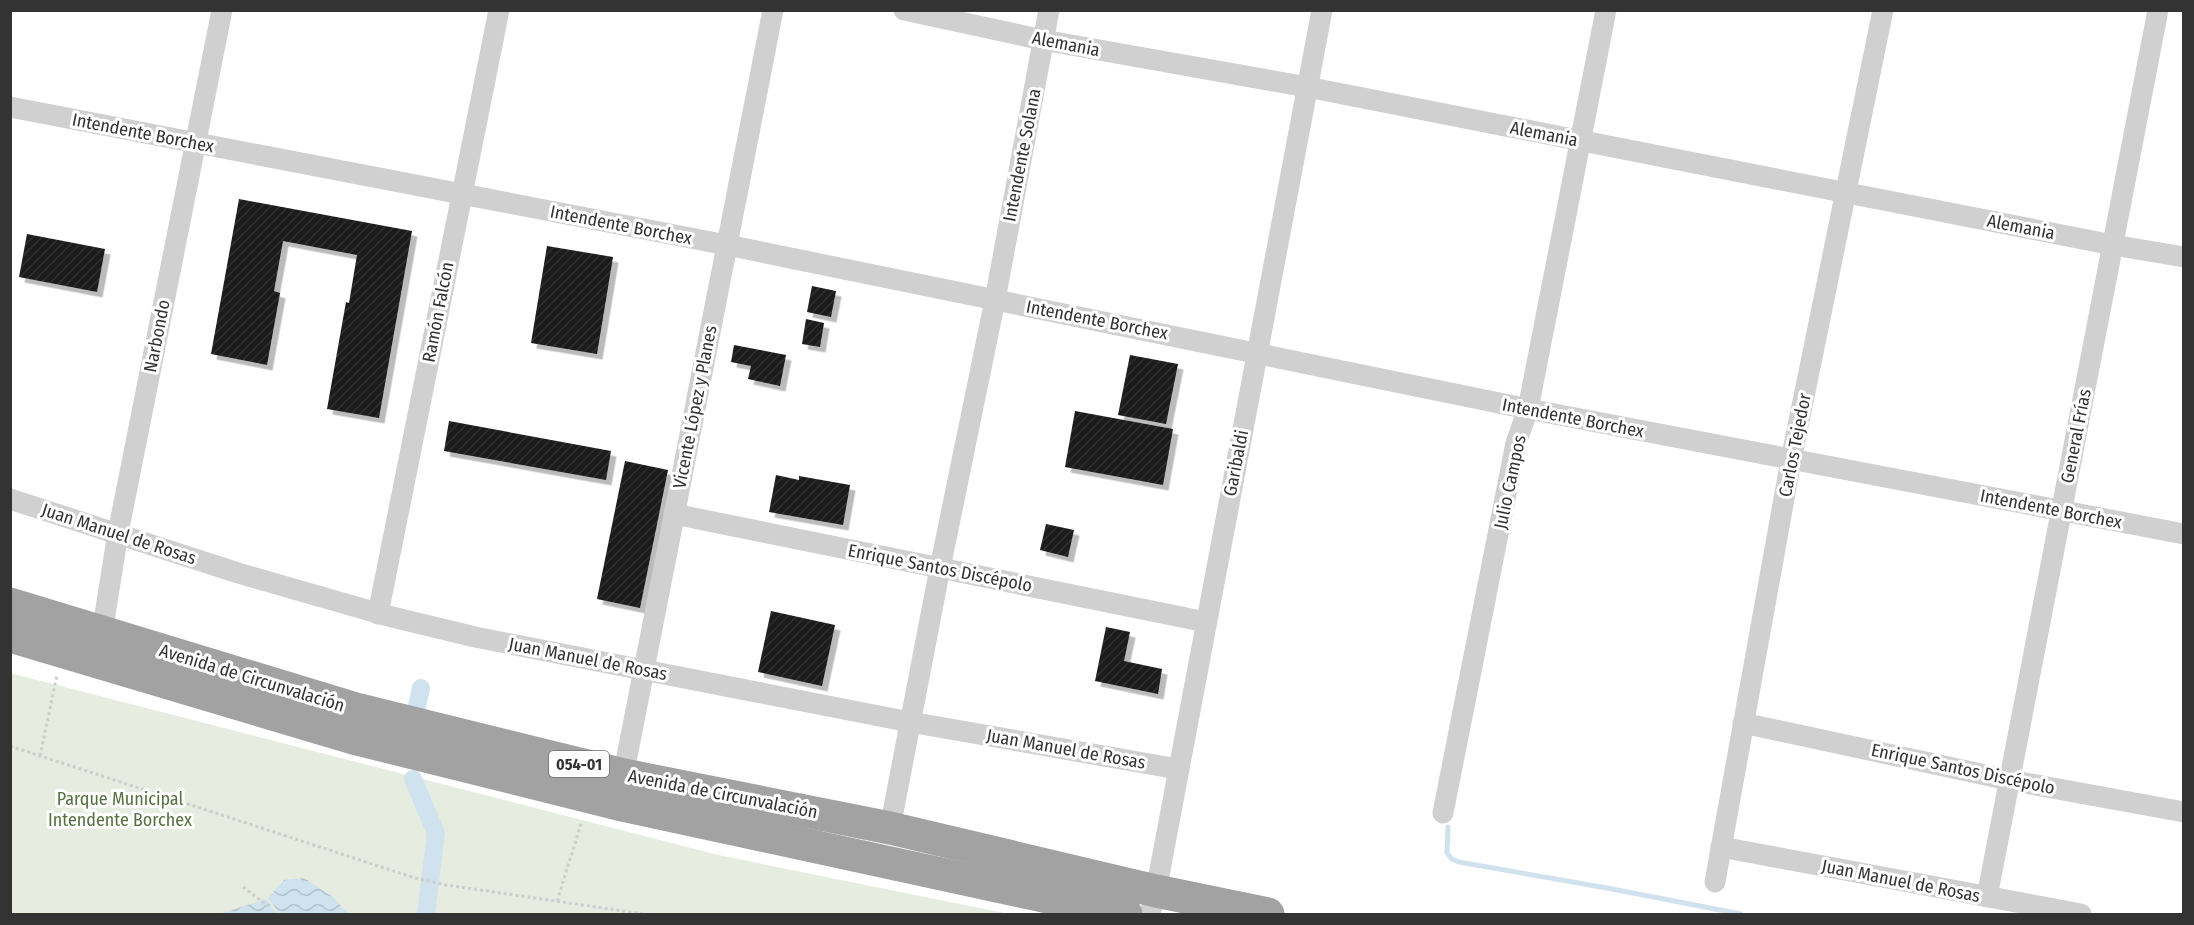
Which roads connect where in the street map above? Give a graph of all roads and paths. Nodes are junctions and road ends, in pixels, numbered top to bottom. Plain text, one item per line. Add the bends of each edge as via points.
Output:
1 (222, 10) edge
2 (499, 10) edge
3 (773, 10) edge
4 (904, 10) edge
5 (1049, 10) edge
6 (1322, 10) edge
7 (1606, 10) edge
8 (1883, 10) edge
9 (2158, 10) edge
10 (1044, 40) junction
11 (1307, 87) junction
12 (10, 107) edge
13 (1581, 141) junction
14 (196, 143) junction
15 (1845, 193) junction
16 (462, 194) junction
17 (727, 245) junction
18 (2112, 245) junction
19 (2184, 257) edge
20 (995, 300) junction
21 (1257, 352) junction
22 (1528, 409) junction
23 (1791, 460) junction
24 (10, 499) edge
25 (2061, 511) junction
26 (674, 514) junction
27 (118, 533) junction
28 (2184, 534) edge
29 (940, 568) junction
30 (10, 604) edge
31 (378, 614) junction
32 (1206, 622) junction
33 (10, 636) edge
34 (96, 647) junction
35 (644, 669) junction
36 (56, 681) dead end
37 (910, 722) junction
38 (1743, 723) junction
39 (10, 746) edge
40 (39, 756) junction
41 (1178, 769) junction
42 (2009, 780) junction
43 (621, 789) junction
44 (585, 812) dead end
45 (1443, 813) dead end
46 (2184, 813) edge
47 (890, 828) junction
48 (1721, 847) junction
49 (1714, 882) dead end
50 (243, 887) dead end
51 (1987, 897) junction
52 (557, 902) junction
53 (1153, 903) edge
54 (268, 906) dead end
55 (644, 915) edge
56 (1126, 915) edge
57 (1268, 915) edge
58 (2081, 915) edge

1 - 14 street, Narbondo
2 - 16 street, Ramón Falcón
3 - 17 street, Vicente López y Planes
4 - 10 street, Alemania
5 - 10 street, Intendente Solana
6 - 11 street, Garibaldi
7 - 13 street, Julio Campos
8 - 15 street, Carlos Tejedor
9 - 18 street, General Frías
10 - 11 street, Alemania
10 - 20 street, Intendente Solana
11 - 13 street, Alemania
11 - 21 street, Garibaldi
12 - 14 street, Intendente Borchex
13 - 15 street, Alemania
13 - 22 street, Julio Campos
14 - 16 street, Intendente Borchex
14 - 27 street, Narbondo
15 - 18 street, Alemania
15 - 23 street, Carlos Tejedor
16 - 17 street, Intendente Borchex
16 - 31 street, Ramón Falcón
17 - 20 street, Intendente Borchex
17 - 26 street, Vicente López y Planes
18 - 19 street, Alemania
18 - 25 street, General Frías
20 - 21 street, Intendente Borchex
20 - 29 street, Intendente Solana
21 - 22 street, Intendente Borchex
21 - 32 street, Garibaldi
22 - 23 street, Intendente Borchex
22 - 45 street, Julio Campos via 1516,443
23 - 25 street, Intendente Borchex
23 - 38 street, Carlos Tejedor
24 - 27 street, Juan Manuel de Rosas
25 - 28 street, Intendente Borchex
25 - 42 street, General Frías
26 - 29 street, Enrique Santos Discépolo
26 - 35 street, Vicente López y Planes
27 - 31 street, Juan Manuel de Rosas
27 - 34 street, Narbondo
29 - 32 street, Enrique Santos Discépolo
29 - 37 street, Intendente Solana
30 - 34 highway, Avenida de Circunvalación / 054-01
31 - 35 street, Juan Manuel de Rosas
32 - 41 street, Garibaldi
33 - 34 highway, Avenida de Circunvalación / 054-01
34 - 43 highway, Avenida de Circunvalación / 054-01 via 356,709
35 - 37 street, Juan Manuel de Rosas
35 - 43 street, Vicente López y Planes
36 - 40 path
37 - 41 street, Juan Manuel de Rosas
37 - 47 street, Intendente Solana
38 - 42 street, Enrique Santos Discépolo
38 - 48 street, Carlos Tejedor
39 - 40 path
40 - 52 path via 415,878
41 - 53 street, Garibaldi
42 - 46 street, Enrique Santos Discépolo
42 - 51 street, General Frías
43 - 47 highway, Avenida de Circunvalación / 054-01
43 - 56 highway, Avenida de Circunvalación / 054-01
44 - 52 path
47 - 53 highway, Avenida de Circunvalación / 054-01
48 - 49 street, Carlos Tejedor
48 - 51 street, Juan Manuel de Rosas
50 - 54 path
51 - 58 street, Juan Manuel de Rosas
52 - 55 path
53 - 57 highway, Avenida de Circunvalación / 054-01

